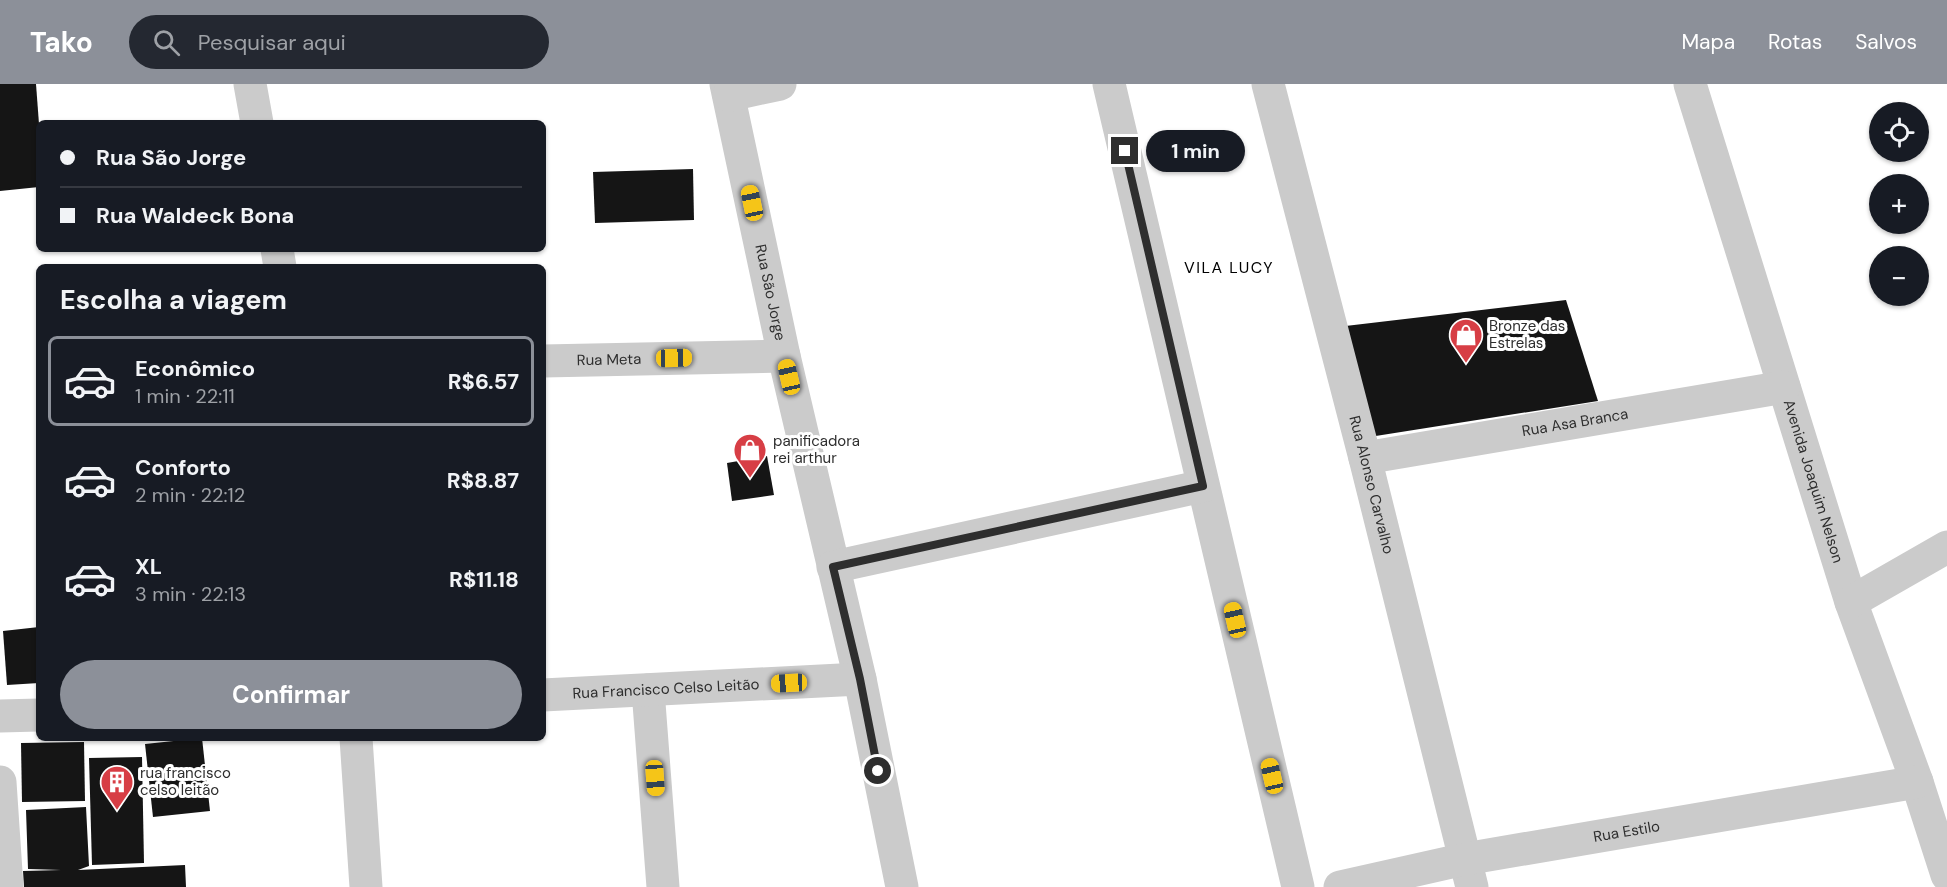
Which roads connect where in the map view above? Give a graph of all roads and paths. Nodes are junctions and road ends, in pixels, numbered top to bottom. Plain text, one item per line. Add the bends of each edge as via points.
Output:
1 (250, 84) edge
2 (780, 84) edge
3 (1109, 84) edge
4 (1268, 84) edge
5 (1690, 84) edge
6 (727, 89) edge
7 (256, 120) edge
8 (783, 356) junction
9 (546, 361) edge
10 (1784, 387) junction
11 (1365, 458) junction
12 (1203, 486) junction
13 (1947, 547) edge
14 (833, 567) junction
15 (1851, 602) junction
16 (860, 679) junction
17 (648, 690) junction
18 (546, 695) edge
19 (36, 715) edge
20 (0, 716) edge
21 (356, 741) edge
22 (0, 782) edge
23 (1917, 782) junction
24 (1469, 873) edge
25 (1947, 875) edge
26 (8, 887) edge
27 (366, 887) edge
28 (663, 887) edge
29 (902, 887) edge
30 (1298, 887) edge
31 (1340, 887) edge

1 - 7 street
2 - 6 street
3 - 12 street
4 - 11 street, Rua Alonso Carvalho
5 - 10 street, Avenida Joaquim Nelson
6 - 8 street, Rua São Jorge
8 - 9 street, Rua Meta
8 - 14 street, Rua São Jorge
10 - 11 street, Rua Asa Branca
10 - 15 street, Avenida Joaquim Nelson
11 - 24 street, Rua Alonso Carvalho
12 - 14 street
12 - 30 street
13 - 15 street
14 - 16 street, Rua São Jorge
15 - 23 street, Avenida Joaquim Nelson
16 - 17 street, Rua Francisco Celso Leitão
16 - 29 street, Rua São Jorge
17 - 18 street, Rua Francisco Celso Leitão
17 - 28 street
19 - 20 street
21 - 27 street
22 - 26 street
23 - 24 street, Rua Estilo
23 - 25 street, Avenida Joaquim Nelson
24 - 31 street, Rua Estilo

